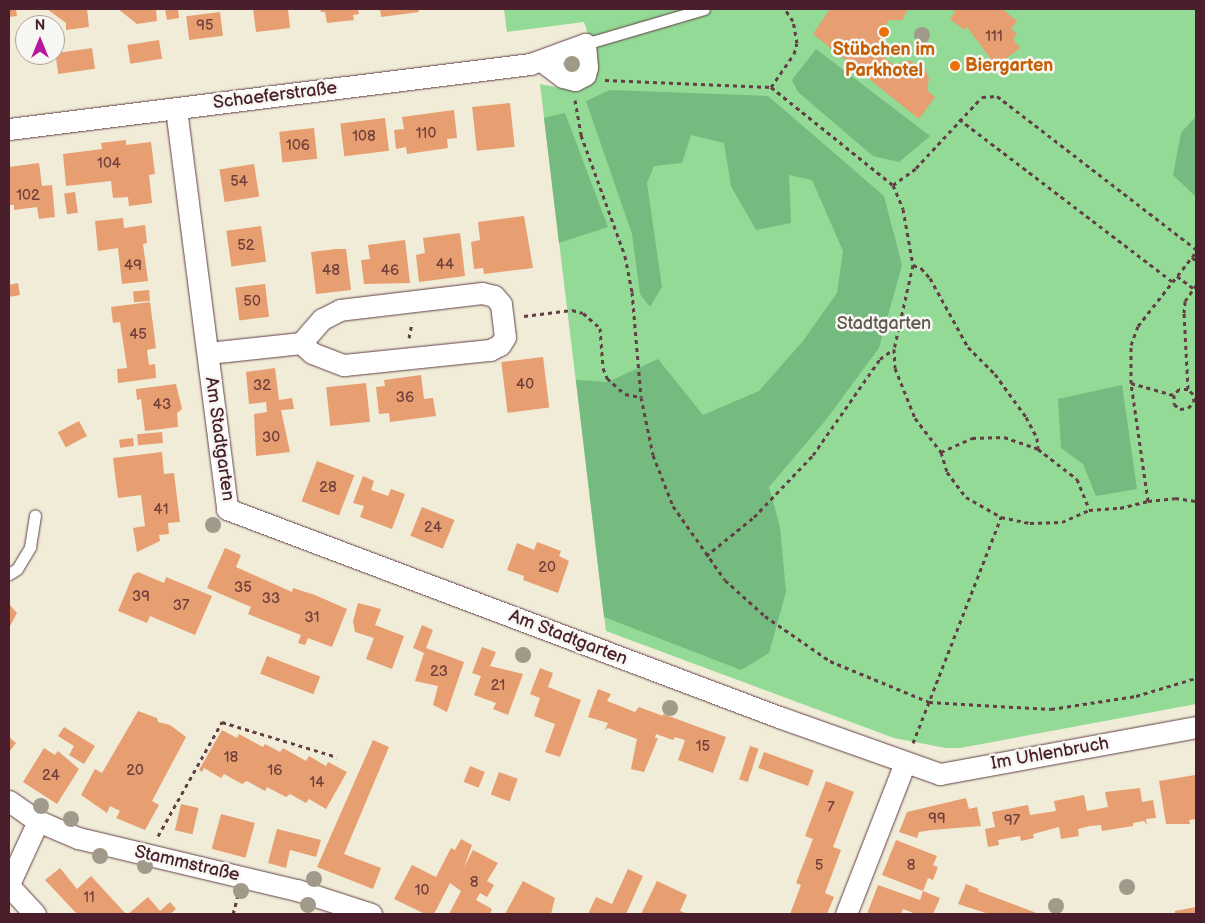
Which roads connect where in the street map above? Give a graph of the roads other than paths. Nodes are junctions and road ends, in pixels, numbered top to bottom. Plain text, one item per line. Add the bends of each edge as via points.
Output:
1 (704, 9) edge
2 (585, 44) junction
3 (542, 61) junction
4 (176, 109) junction
5 (9, 129) edge
6 (301, 344) junction
7 (208, 353) junction
8 (35, 515) dead end
9 (9, 574) edge
10 (1196, 727) edge
11 (905, 763) junction
12 (9, 801) edge
13 (38, 822) junction
14 (9, 885) edge
15 (35, 914) edge
16 (371, 914) edge
17 (846, 914) edge

1 - 2 lane
2 - 3 street, Schaeferstraße
2 - 3 street via 580,77 563,77
3 - 4 street, Schaeferstraße
4 - 5 street, Schaeferstraße
4 - 7 street, Am Stadtgarten
6 - 6 street via 322,319 340,310 482,293 498,300 505,336 500,345 490,350 344,365 312,353
6 - 7 street, Am Stadtgarten
7 - 11 street, Am Stadtgarten via 227,508
8 - 9 lane via 30,548
10 - 11 street, Im Uhlenbruch via 940,774
11 - 17 street
12 - 13 street, Stammstraße
13 - 14 street
13 - 16 street, Stammstraße via 78,838 297,890
14 - 15 street

